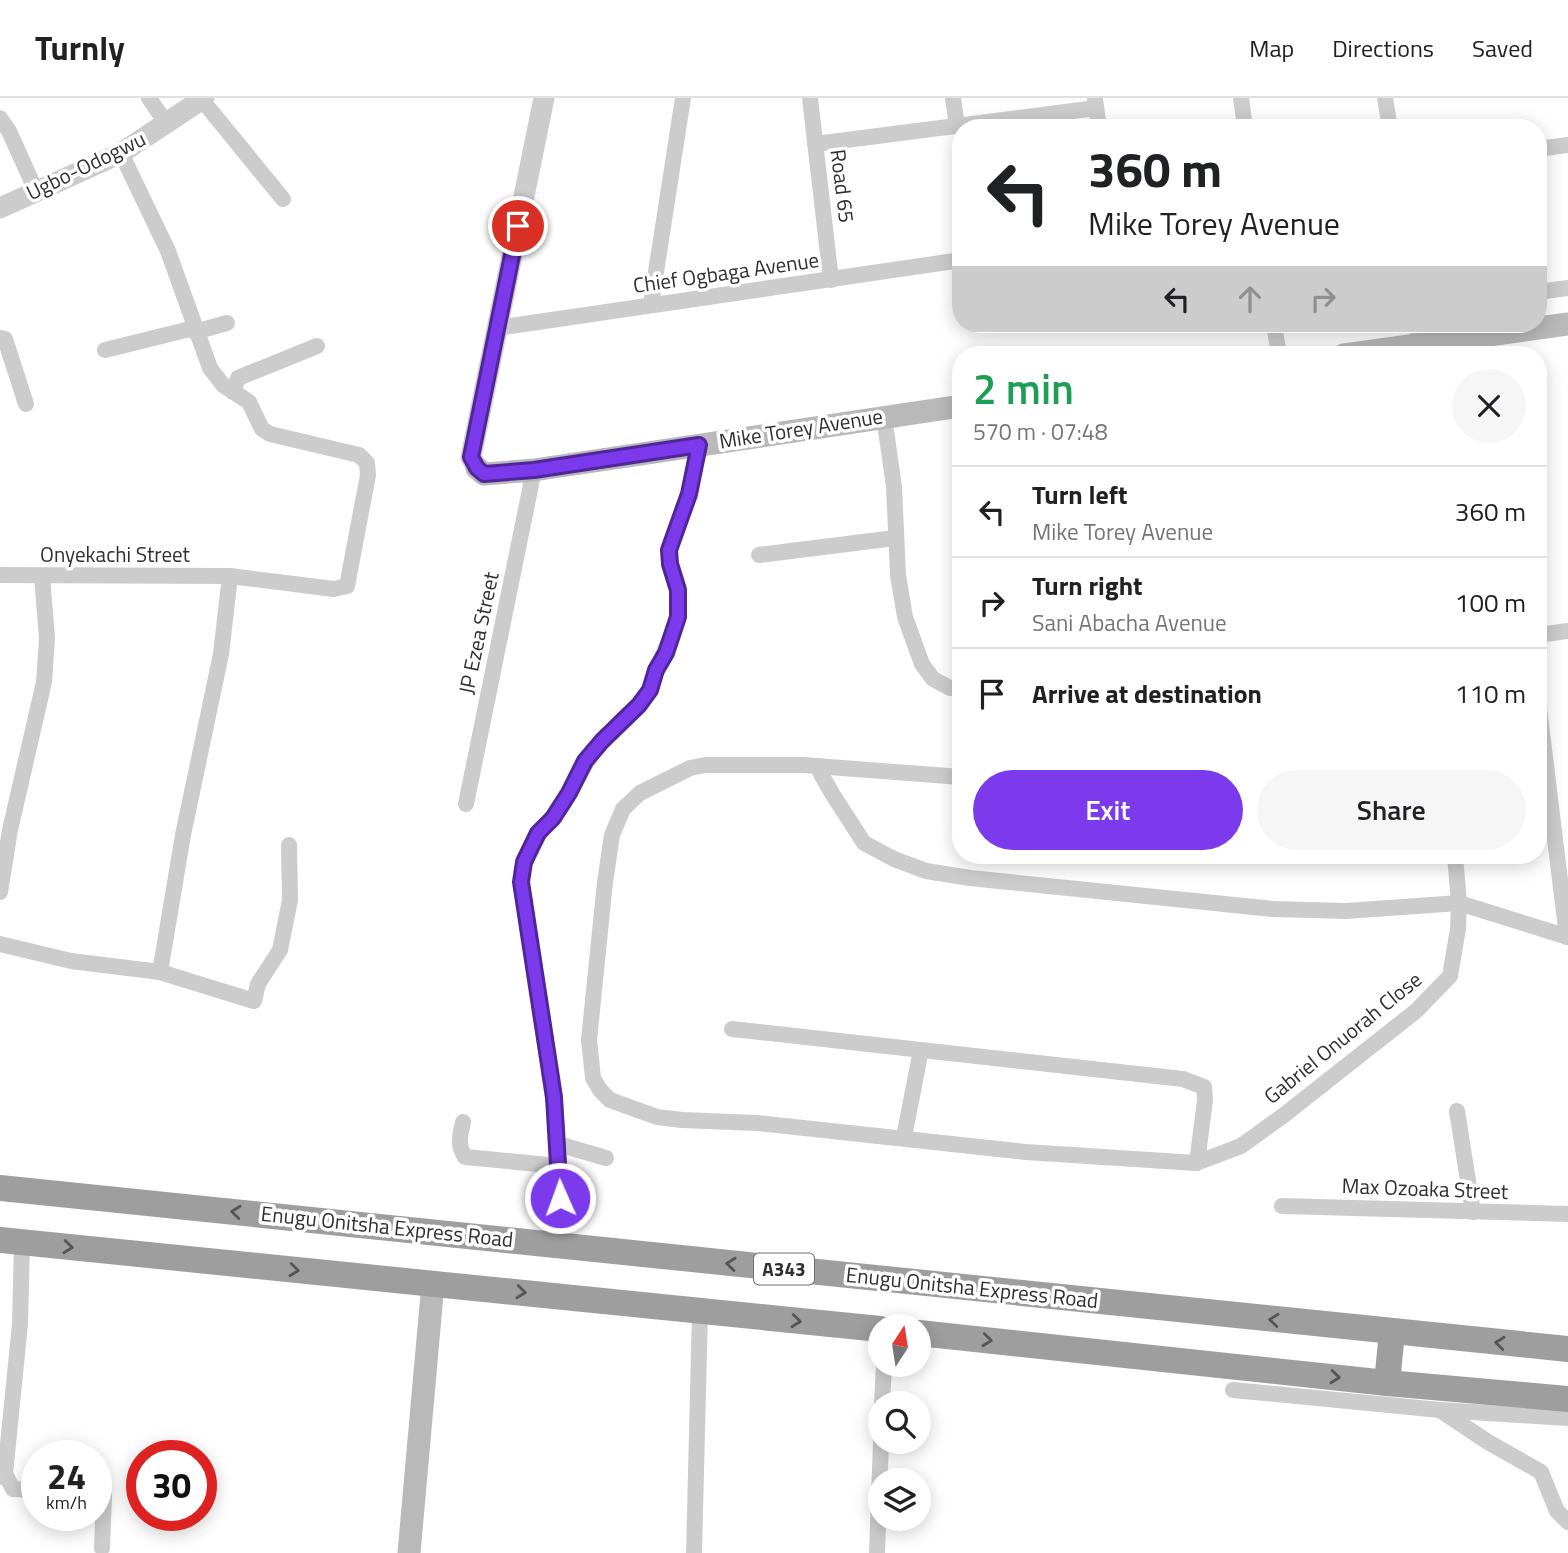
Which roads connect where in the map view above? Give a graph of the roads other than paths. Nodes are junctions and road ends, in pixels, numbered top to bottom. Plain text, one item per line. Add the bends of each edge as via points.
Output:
1 (149, 98) edge
2 (544, 98) edge
3 (683, 98) edge
4 (810, 98) edge
5 (953, 98) edge
6 (1241, 98) edge
7 (1385, 98) edge
8 (203, 99) edge
9 (1095, 103) edge
10 (0, 118) edge
11 (956, 119) edge
12 (999, 119) edge
13 (1244, 119) edge
14 (1388, 119) edge
15 (166, 123) junction
16 (952, 127) edge
17 (816, 145) junction
18 (1568, 145) edge
19 (1547, 148) edge
20 (121, 153) junction
21 (36, 191) junction
22 (283, 199) dead end
23 (0, 208) edge
24 (952, 261) edge
25 (831, 280) junction
26 (1568, 288) edge
27 (1547, 291) edge
28 (651, 304) junction
29 (227, 323) dead end
30 (1568, 324) edge
31 (1547, 326) edge
32 (497, 328) junction
33 (195, 330) junction
34 (1445, 333) edge
35 (1418, 335) edge
36 (0, 338) edge
37 (317, 346) dead end
38 (1377, 346) edge
39 (105, 349) dead end
40 (233, 392) junction
41 (26, 404) dead end
42 (952, 407) edge
43 (884, 416) junction
44 (699, 445) junction
45 (477, 468) joint
46 (534, 470) junction
47 (895, 538) junction
48 (759, 555) dead end
49 (0, 575) edge
50 (42, 576) junction
51 (230, 576) junction
52 (1568, 631) edge
53 (1547, 634) edge
54 (950, 688) dead end
55 (819, 766) junction
56 (1547, 774) edge
57 (952, 776) edge
58 (466, 804) dead end
59 (289, 845) dead end
60 (1456, 864) edge
61 (0, 892) edge
62 (1459, 903) junction
63 (1567, 937) edge
64 (0, 944) edge
65 (160, 972) junction
66 (732, 1030) dead end
67 (921, 1050) junction
68 (1457, 1111) dead end
69 (463, 1122) dead end
70 (904, 1137) junction
71 (558, 1144) junction
72 (606, 1158) dead end
73 (1197, 1163) junction
74 (559, 1166) junction
75 (0, 1188) edge
76 (1282, 1206) dead end
77 (1473, 1212) junction
78 (1568, 1214) edge
79 (11, 1241) edge
80 (554, 1244) junction
81 (433, 1283) junction
82 (700, 1311) junction
83 (868, 1328) edge
84 (1392, 1332) junction
85 (931, 1334) edge
86 (1568, 1349) edge
87 (1387, 1383) junction
88 (1233, 1391) dead end
89 (1568, 1399) edge
90 (1440, 1410) junction
91 (1568, 1418) edge
92 (881, 1454) edge
93 (2, 1475) edge
94 (21, 1489) edge
95 (1568, 1522) edge
96 (103, 1531) edge
97 (102, 1548) dead end
98 (409, 1553) edge
99 (694, 1553) edge
100 (877, 1553) edge

1 - 15 street
2 - 32 street
3 - 28 street
4 - 17 street, Road 65
5 - 11 street
6 - 13 street
7 - 14 street
8 - 15 street, Ugbo-Odogwu
8 - 22 street
9 - 12 street
10 - 21 street
15 - 20 street, Ugbo-Odogwu
16 - 17 street
17 - 25 street, Road 65
18 - 19 street
20 - 21 street, Ugbo-Odogwu
20 - 33 street via 168,251
21 - 23 street, Ugbo-Odogwu
24 - 25 street, Chief Ogbaga Avenue
25 - 28 street, Chief Ogbaga Avenue
26 - 27 street
28 - 32 street, Chief Ogbaga Avenue
29 - 33 street
30 - 31 main road
32 - 45 street via 471,457
33 - 39 street
33 - 40 street via 210,368
34 - 35 main road
35 - 38 main road
36 - 41 street via 5,339
37 - 40 street via 237,378
40 - 51 street, Onyekachi Street via 249,402 262,429 270,434 359,455 367,463 368,475 347,586 334,589
42 - 43 main road, Mike Torey Avenue
43 - 44 main road, Mike Torey Avenue
43 - 47 street via 894,487
44 - 46 main road, Mike Torey Avenue
44 - 71 street via 689,494 669,550 678,590 678,617 650,690 585,761 524,862 521,882
45 - 46 main road, Mike Torey Avenue via 484,474
46 - 58 street, JP Ezea Street
47 - 48 street
47 - 54 street via 909,629 922,664 933,679
49 - 50 street, Onyekachi Street
50 - 51 street, Onyekachi Street
50 - 61 street via 47,638 44,682
51 - 65 street via 221,654
52 - 53 street
55 - 57 street
55 - 62 street via 864,843 926,871 1273,909 1346,911
55 - 70 street via 691,768 640,793 623,809 612,835 605,882 589,1040 593,1078 610,1100 657,1116
56 - 63 street
59 - 65 street via 290,900 280,950 258,984 254,1001
60 - 62 street, Gabriel Onuorah Close
62 - 63 street
62 - 73 street, Gabriel Onuorah Close via 1450,976 1416,1011 1241,1146
64 - 65 street via 71,961
66 - 67 street
67 - 70 street
67 - 73 street via 1184,1079 1204,1087
68 - 77 street
69 - 74 street via 459,1140 465,1157
70 - 73 street via 1026,1152
71 - 72 street
71 - 74 street
74 - 80 street
80 -> 75 highway, Enugu Onitsha Express Road / A343
76 - 77 street, Max Ozoaka Street
77 - 78 street, Max Ozoaka Street
79 -> 81 highway
79 - 93 street via 20,1324
84 -> 80 highway, Enugu Onitsha Express Road / A343
81 -> 82 highway
81 - 98 main road
82 -> 83 highway
82 - 99 street
86 -> 84 highway, Enugu Onitsha Express Road / A343
84 - 87 highway
85 -> 87 highway
87 - 89 highway
88 - 90 street
90 - 91 street
90 - 95 street via 1541,1472 1558,1511
92 - 100 street
93 - 94 street via 13,1489
96 - 97 street

